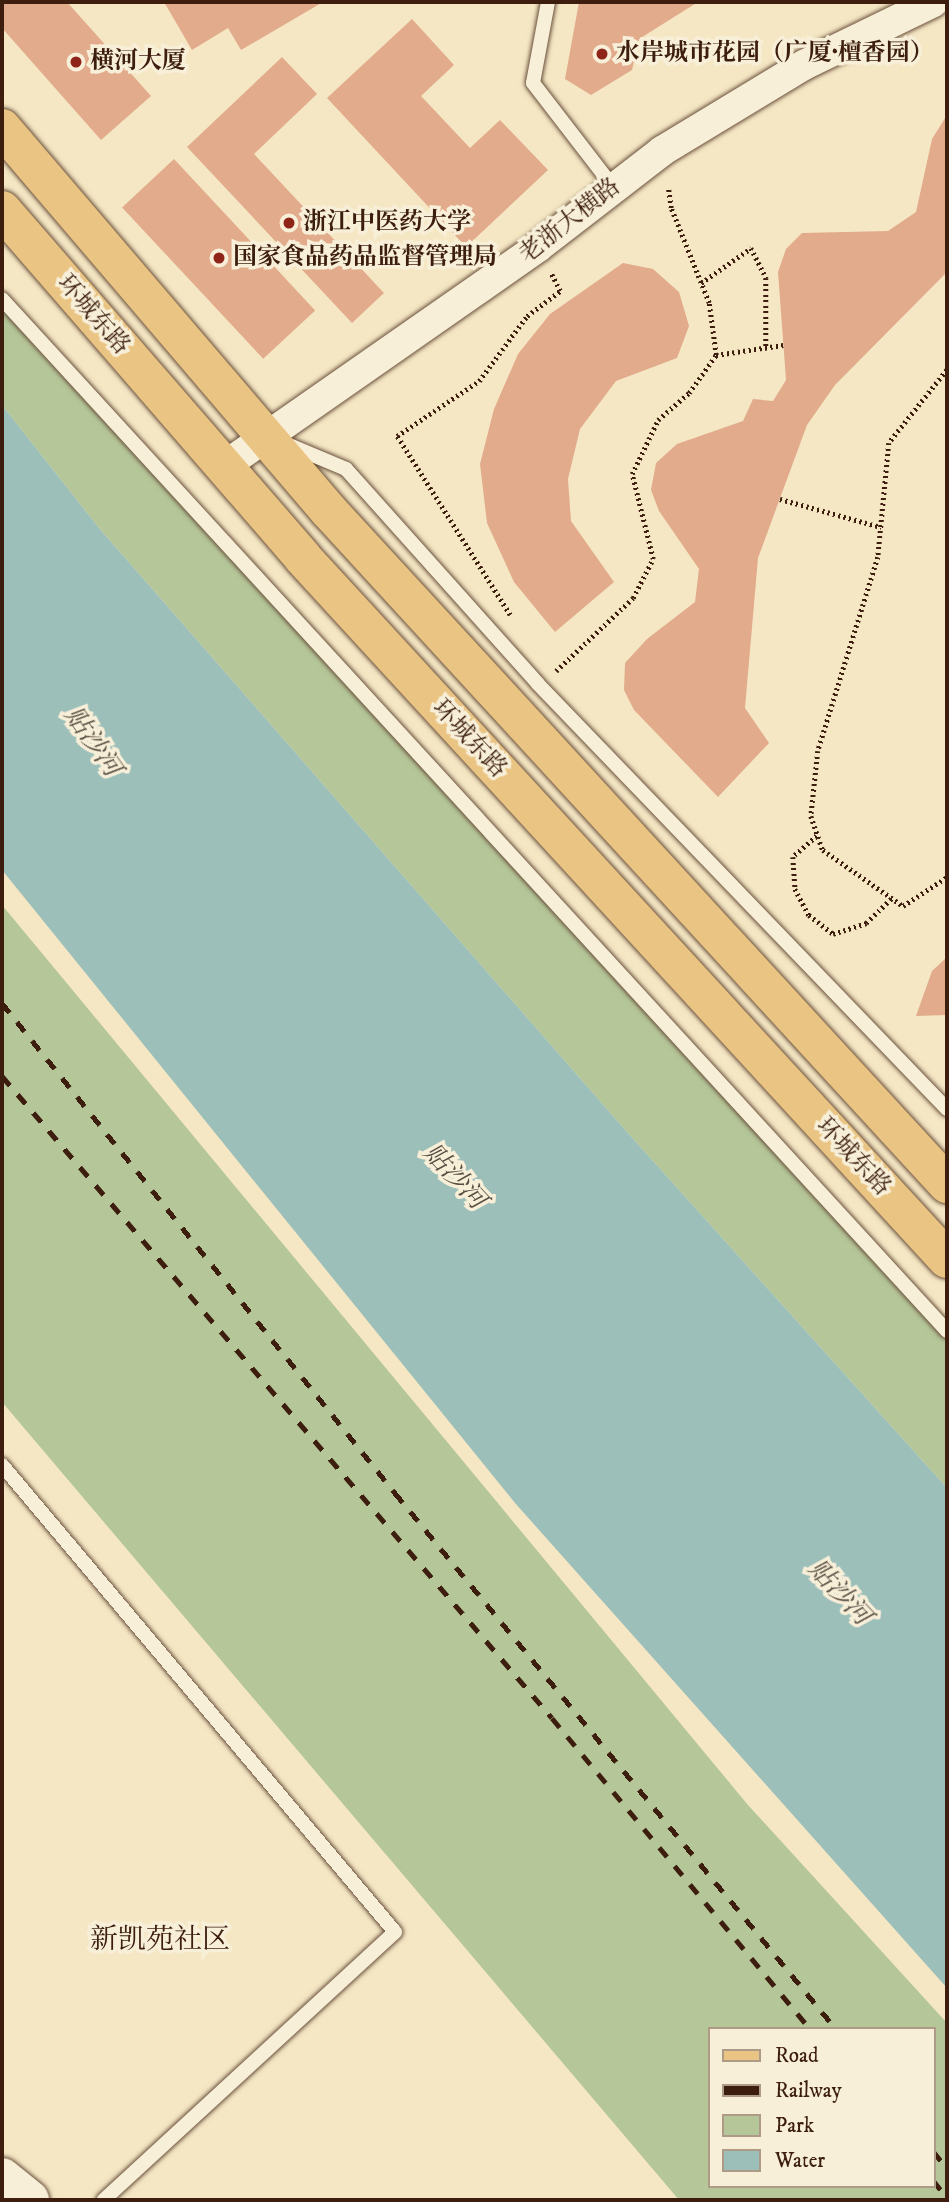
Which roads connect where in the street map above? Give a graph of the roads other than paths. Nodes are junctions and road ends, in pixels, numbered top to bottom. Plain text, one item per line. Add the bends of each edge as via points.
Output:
1 (548, 2) edge
2 (933, 2) edge
3 (2, 128) edge
4 (613, 187) junction
5 (2, 210) edge
6 (2, 299) edge
7 (268, 436) junction
8 (223, 467) junction
9 (947, 1109) edge
10 (947, 1184) edge
11 (947, 1259) edge
12 (947, 1331) edge
13 (2, 1465) edge
14 (2, 2177) edge
15 (30, 2200) edge
16 (104, 2200) edge

1 - 4 lane via 533,83
2 - 4 street, 老浙大横路 via 804,65 662,151
3 - 7 main road, 环城东路
4 - 7 street, 老浙大横路 via 538,247
5 - 8 main road, 环城东路
6 - 12 lane
7 - 8 street, 老浙大横路
7 - 9 lane, 环城东路 via 346,469 538,684
7 - 10 main road, 环城东路 via 329,511
8 - 11 main road, 环城东路
13 - 16 lane via 395,1932
14 - 15 main road

